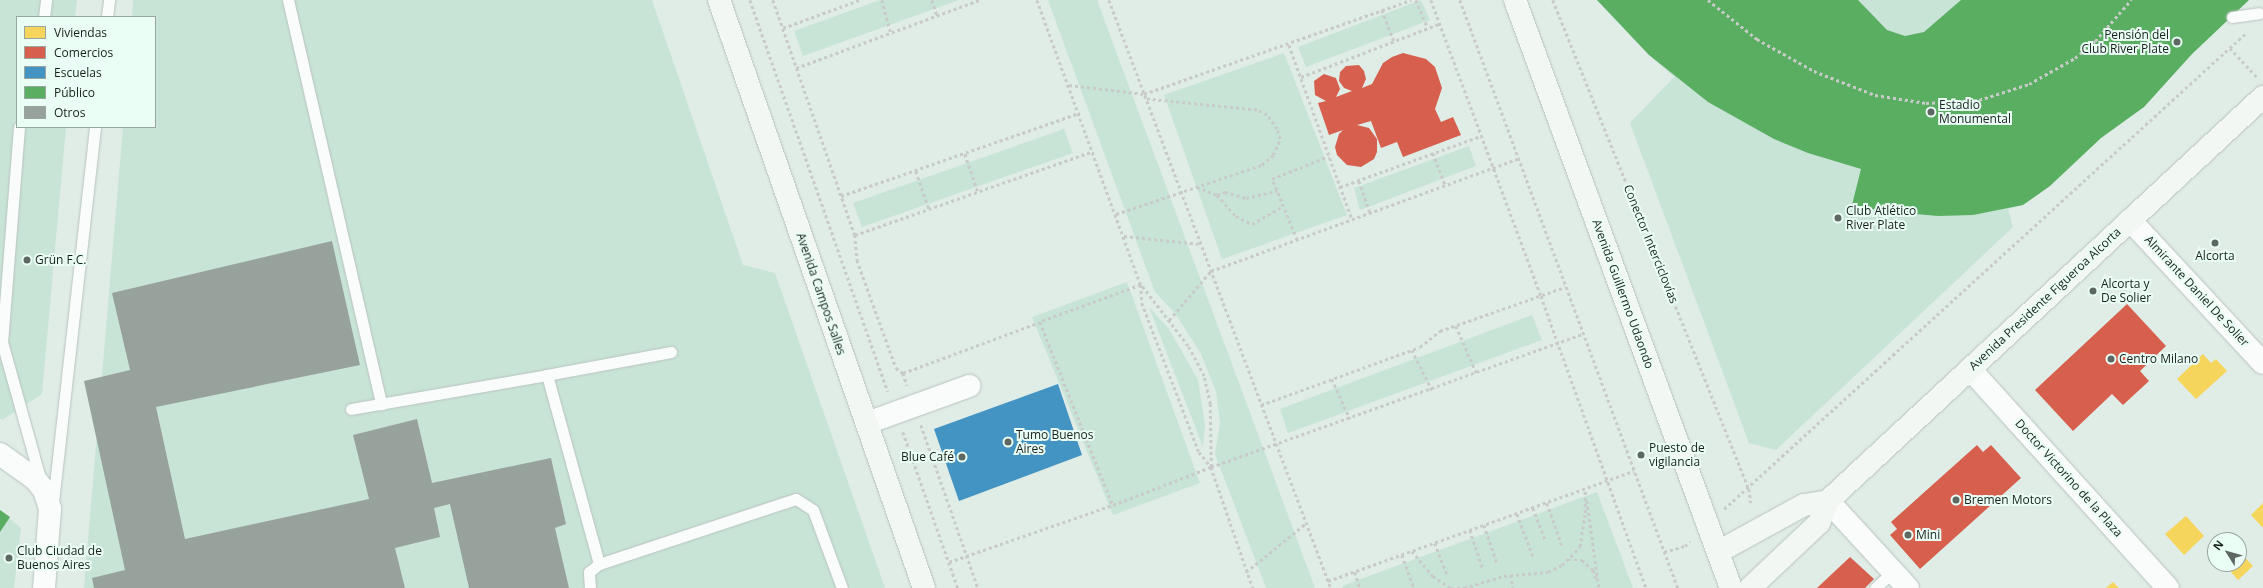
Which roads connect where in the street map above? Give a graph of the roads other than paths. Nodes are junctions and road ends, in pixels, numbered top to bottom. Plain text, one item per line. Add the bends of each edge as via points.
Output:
1 (46, 0) edge
2 (109, 0) edge
3 (288, 0) edge
4 (718, 0) edge
5 (1515, 0) edge
6 (2262, 13) edge
7 (44, 16) edge
8 (107, 16) edge
9 (2232, 17) dead end
10 (2261, 88) edge
11 (19, 128) edge
12 (95, 128) edge
13 (2130, 220) junction
14 (671, 352) dead end
15 (2263, 363) edge
16 (1970, 369) junction
17 (547, 375) junction
18 (968, 386) dead end
19 (381, 404) junction
20 (351, 409) dead end
21 (867, 423) junction
22 (0, 454) edge
23 (44, 490) junction
24 (1828, 501) junction
25 (51, 525) junction
26 (1718, 552) junction
27 (599, 564) junction
28 (1893, 572) junction
29 (44, 588) edge
30 (590, 588) edge
31 (842, 588) edge
32 (924, 588) edge
33 (1731, 588) edge
34 (1750, 588) edge
35 (1874, 588) edge
36 (1908, 588) edge
37 (2168, 588) edge

1 - 7 lane
2 - 8 lane
3 - 19 lane
4 - 21 main road, Avenida Campos Salles
5 - 26 main road, Avenida Guillermo Udaondo
6 - 9 lane
10 - 13 main road, Avenida Presidente Figueroa Alcorta
11 - 23 lane via 2,342
12 - 25 lane
13 - 15 street, Almirante Daniel De Solier
13 - 16 main road, Avenida Presidente Figueroa Alcorta
14 - 17 lane
16 - 24 main road, Avenida Presidente Figueroa Alcorta
16 - 37 street, Doctor Victorino de la Plaza
17 - 19 lane
17 - 27 lane
18 - 21 street
19 - 20 lane
21 - 32 main road, Avenida Campos Salles
22 - 23 street via 35,479
23 - 25 street via 50,509
24 - 26 main road via 1804,505
24 - 28 street
24 - 34 main road, Avenida Presidente Figueroa Alcorta via 1819,523
25 - 29 street
26 - 33 main road, Avenida Guillermo Udaondo
27 - 30 lane via 589,572
27 - 31 lane via 796,499 813,510
28 - 35 lane
28 - 36 street

